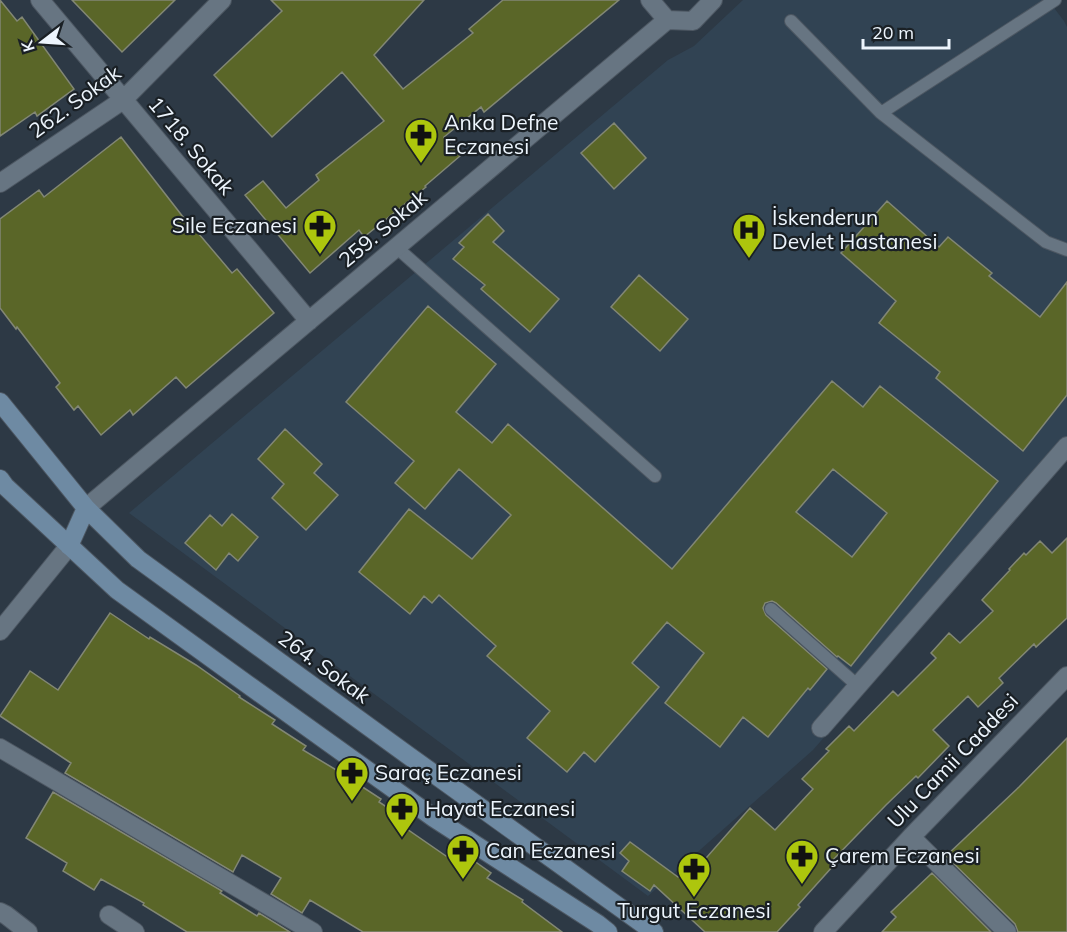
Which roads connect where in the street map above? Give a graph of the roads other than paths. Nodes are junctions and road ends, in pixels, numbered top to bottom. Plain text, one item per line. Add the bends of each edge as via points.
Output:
1 (40, 0) edge
2 (222, 0) edge
3 (650, 0) edge
4 (713, 0) edge
5 (1055, 0) edge
6 (667, 20) junction
7 (791, 21) dead end
8 (123, 100) junction
9 (881, 113) junction
10 (0, 183) edge
11 (396, 247) junction
12 (1067, 250) edge
13 (309, 321) junction
14 (0, 402) edge
15 (1067, 446) edge
16 (654, 476) dead end
17 (0, 479) edge
18 (86, 508) junction
19 (69, 546) junction
20 (771, 609) dead end
21 (0, 631) edge
22 (1067, 676) edge
23 (858, 686) junction
24 (821, 728) dead end
25 (0, 748) edge
26 (911, 837) junction
27 (0, 912) edge
28 (110, 915) dead end
29 (599, 929) edge
30 (28, 932) edge
31 (135, 932) edge
32 (313, 932) edge
33 (654, 932) edge
34 (823, 932) edge
35 (1007, 932) edge

1 - 8 street, 1718. Sokak
2 - 8 street, 262. Sokak
3 - 6 street
4 - 6 street via 693,21
5 - 9 lane
6 - 11 street, 259. Sokak
7 - 9 lane
8 - 10 street, 262. Sokak
8 - 13 street, 1718. Sokak
9 - 12 lane via 1046,242
11 - 13 street, 259. Sokak
11 - 16 lane
13 - 18 street, 259. Sokak
14 - 18 street, 264. Sokak
15 - 23 street
17 - 19 street
18 - 19 street
18 - 33 street, 264. Sokak via 138,560
19 - 21 street
19 - 29 street via 117,590 414,804
20 - 23 lane
22 - 26 street, Ulu Camii Caddesi
23 - 24 street
25 - 32 street
26 - 34 street, Ulu Camii Caddesi
26 - 35 street
27 - 30 street
28 - 31 street

